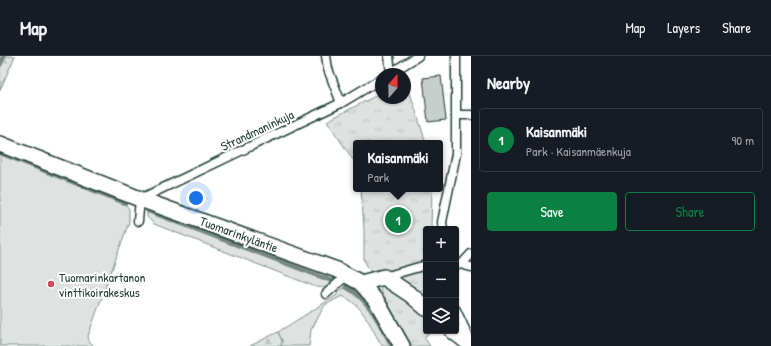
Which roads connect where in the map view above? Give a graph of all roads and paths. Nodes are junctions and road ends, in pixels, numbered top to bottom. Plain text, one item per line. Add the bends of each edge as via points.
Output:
1 (326, 56) edge
2 (389, 56) edge
3 (418, 56) edge
4 (456, 56) edge
5 (390, 68) edge
6 (398, 68) edge
7 (375, 83) edge
8 (341, 103) junction
9 (456, 115) junction
10 (471, 116) edge
11 (0, 144) edge
12 (140, 199) junction
13 (138, 220) dead end
14 (443, 226) edge
15 (471, 254) edge
16 (459, 264) edge
17 (423, 266) edge
18 (471, 267) edge
19 (347, 275) junction
20 (384, 277) junction
21 (361, 284) junction
22 (326, 294) dead end
23 (423, 305) edge
24 (459, 316) edge
25 (457, 334) edge
26 (471, 342) edge
27 (471, 345) edge
28 (402, 346) edge

1 - 8 lane via 328,69
2 - 5 lane
3 - 6 lane
4 - 9 lane
7 - 8 lane, Strandmaninkuja
8 - 12 lane, Strandmaninkuja
9 - 10 lane
9 - 14 lane via 456,154
11 - 12 street, Tuomarinkyläntie
12 - 13 lane
12 - 19 street, Tuomarinkyläntie
15 - 16 lane
16 - 18 lane
17 - 20 lane
19 - 21 street, Tuomarinkyläntie
19 - 22 lane
20 - 21 street
20 - 23 street
21 - 28 street, Tuomarinkyläntie via 377,302
24 - 26 lane
25 - 27 street

